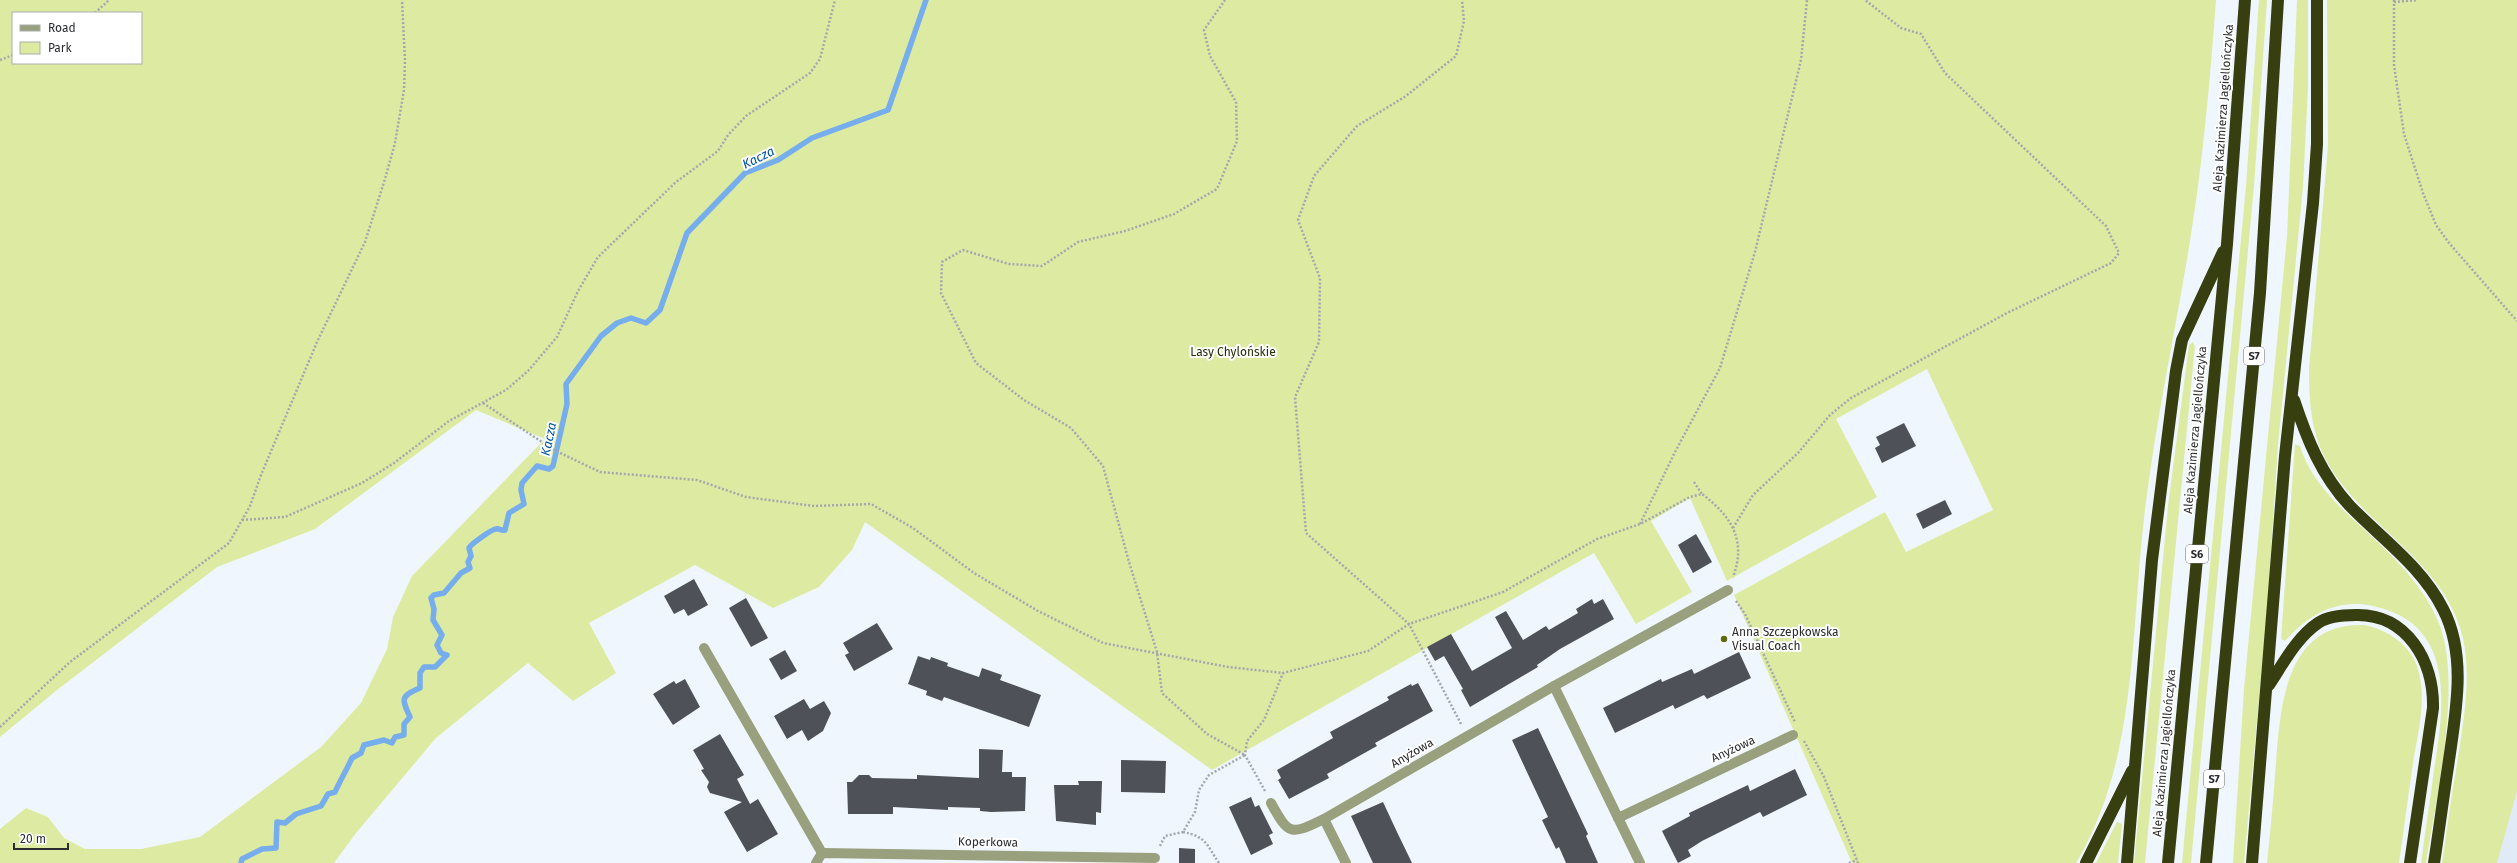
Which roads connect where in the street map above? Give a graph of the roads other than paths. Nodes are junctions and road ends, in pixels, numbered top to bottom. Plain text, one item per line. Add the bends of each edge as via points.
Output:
1 (2245, 0) edge
2 (2278, 0) edge
3 (2317, 0) edge
4 (2227, 244) junction
5 (2292, 396) junction
6 (1728, 590) road end
7 (704, 648) dead end
8 (1554, 686) junction
9 (2268, 686) junction
10 (1793, 735) dead end
11 (2136, 762) junction
12 (1271, 803) road end
13 (1618, 818) junction
14 (1324, 819) junction
15 (822, 853) junction
16 (1155, 858) road end
17 (816, 863) edge
18 (1346, 863) edge
19 (1640, 863) edge
20 (2086, 863) edge
21 (2127, 863) edge
22 (2168, 863) edge
23 (2206, 863) edge
24 (2252, 863) edge
25 (2410, 863) edge
26 (2434, 863) edge

1 - 4 highway, Aleja Kazimierza Jagiellończyka
2 - 23 highway, S7 via 2260,293
3 - 5 highway via 2317,144
4 - 11 highway via 2182,340 2176,371 2152,560
4 - 22 highway, Aleja Kazimierza Jagiellończyka / S6
5 - 9 highway via 2285,456
5 - 26 highway via 2308,442 2331,483 2426,582 2444,609 2453,638 2458,669 2456,714
6 - 8 street, Anyżowa
7 - 15 street
8 - 13 street
8 - 14 street, Anyżowa
9 - 24 highway
9 - 25 highway via 2298,640 2318,623 2341,615 2366,614 2390,622 2409,636 2422,653 2433,689 2433,708
10 - 13 street, Anyżowa
11 - 20 highway
11 - 21 highway
12 - 14 street, Anyżowa via 1283,825 1291,830 1302,830
13 - 19 street
14 - 18 street
15 - 16 street, Koperkowa
15 - 17 street

